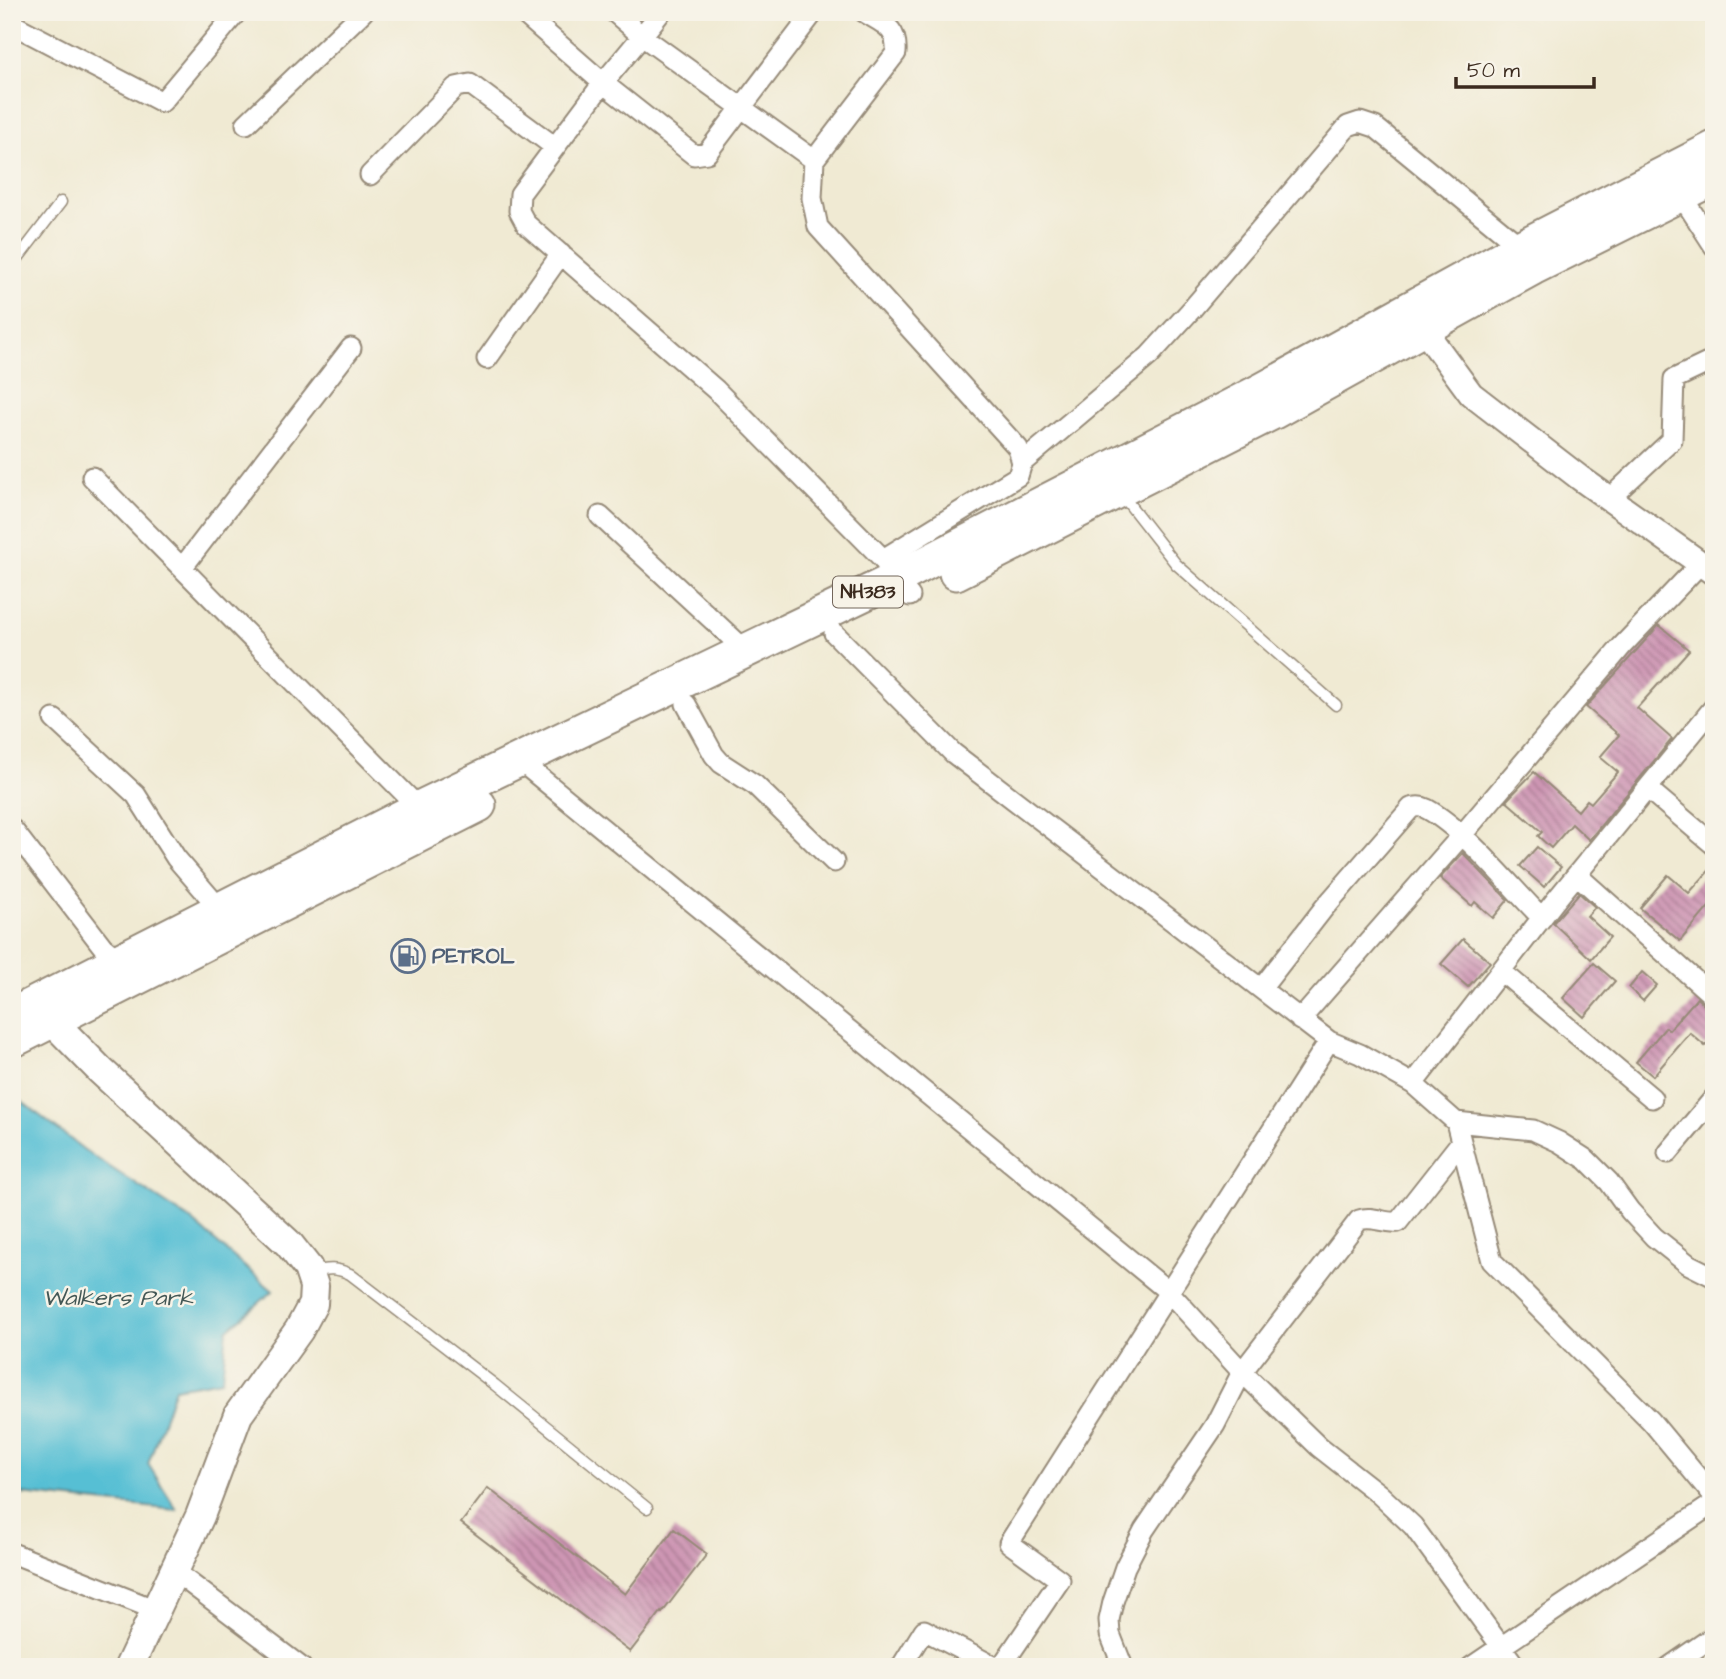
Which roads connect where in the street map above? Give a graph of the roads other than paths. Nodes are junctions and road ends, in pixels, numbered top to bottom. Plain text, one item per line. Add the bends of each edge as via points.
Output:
1 (237, 12) edge
2 (363, 12) edge
3 (522, 12) edge
4 (614, 12) edge
5 (660, 12) edge
6 (814, 12) edge
7 (864, 12) edge
8 (12, 24) edge
9 (642, 36) junction
10 (603, 83) junction
11 (740, 108) junction
12 (246, 124) dead end
13 (555, 147) junction
14 (1714, 148) edge
15 (814, 160) junction
16 (370, 174) dead end
17 (1714, 178) edge
18 (1681, 195) junction
19 (61, 202) dead end
20 (1714, 246) edge
21 (1521, 247) junction
22 (561, 254) junction
23 (12, 265) edge
24 (1424, 330) junction
25 (1380, 340) junction
26 (351, 348) dead end
27 (487, 359) dead end
28 (1714, 360) edge
29 (1022, 463) junction
30 (92, 477) dead end
31 (1119, 492) junction
32 (1609, 499) junction
33 (600, 516) dead end
34 (182, 568) junction
35 (1707, 568) edge
36 (896, 578) junction
37 (834, 633) junction
38 (745, 650) junction
39 (686, 704) junction
40 (1336, 705) dead end
41 (1713, 711) edge
42 (54, 719) dead end
43 (529, 769) junction
44 (1648, 789) junction
45 (419, 807) junction
46 (13, 830) edge
47 (1462, 835) junction
48 (1714, 845) edge
49 (834, 862) dead end
50 (1577, 875) junction
51 (219, 908) junction
52 (1542, 918) junction
53 (118, 960) junction
54 (1501, 971) junction
55 (1261, 989) junction
56 (1714, 997) edge
57 (12, 1015) edge
58 (1300, 1020) junction
59 (52, 1022) junction
60 (12, 1041) edge
61 (1329, 1041) junction
62 (1413, 1084) junction
63 (1653, 1098) dead end
64 (1711, 1107) edge
65 (1456, 1122) junction
66 (1461, 1142) junction
67 (1668, 1153) dead end
68 (310, 1273) junction
69 (1714, 1277) edge
70 (1169, 1292) junction
71 (1242, 1372) junction
72 (1714, 1500) edge
73 (647, 1508) dead end
74 (12, 1553) edge
75 (174, 1571) junction
76 (156, 1610) junction
77 (1714, 1636) edge
78 (1501, 1646) junction
79 (293, 1664) edge
80 (129, 1667) edge
81 (901, 1667) edge
82 (995, 1667) edge
83 (1001, 1667) edge
84 (1123, 1667) edge
85 (1471, 1667) edge
86 (1516, 1667) edge
87 (1669, 1667) edge

1 - 8 street via 162,102
2 - 12 street
3 - 10 street
4 - 9 street
5 - 9 street
6 - 11 street
7 - 15 street via 891,28 896,53
9 - 10 street
9 - 11 street
10 - 11 street via 694,155 707,153
10 - 13 street
11 - 15 street
13 - 16 street via 470,84 463,84
13 - 22 street via 520,194 519,211 526,224
14 - 21 highway, NH383
15 - 29 street via 812,198 818,227 1018,448
17 - 18 highway, NH383
18 - 20 street
18 - 24 highway, NH383 via 1533,268
19 - 23 lane
21 - 25 highway, NH383
21 - 29 street via 1375,127 1360,122 1349,126 1149,356
22 - 27 street
22 - 36 street via 716,390
24 - 25 highway, NH383
24 - 32 street via 1471,394
25 - 31 highway, NH383
25 - 36 highway, NH383 via 1262,390
26 - 34 street
28 - 32 street via 1674,379 1672,440
29 - 36 street via 1018,476
30 - 34 street
31 - 36 highway, NH383
31 - 40 lane via 1176,564
32 - 35 street
33 - 38 street
34 - 45 street
35 - 47 street via 1622,646
36 - 37 highway, NH383
36 - 38 highway, NH383
37 - 39 highway, NH383
37 - 55 street via 953,753
38 - 43 highway, NH383
39 - 43 highway, NH383
39 - 49 street via 721,763 755,785
41 - 44 street
42 - 51 street via 136,795 176,858
43 - 45 highway, NH383
43 - 59 highway, NH383
43 - 70 street
44 - 48 street
44 - 50 street
45 - 51 highway, NH383
46 - 53 street via 103,947
47 - 52 street
47 - 55 street via 1425,808 1411,808
47 - 58 street
50 - 52 street
50 - 56 street
51 - 53 highway, NH383
52 - 54 street
53 - 57 highway, NH383
54 - 62 street
54 - 63 street
55 - 58 street
58 - 61 street
59 - 60 highway, NH383
59 - 68 main road via 289,1244
61 - 62 street
61 - 70 street
62 - 65 street
64 - 67 street
65 - 66 street
65 - 69 street via 1532,1130 1559,1142 1609,1182 1654,1237 1688,1264
66 - 71 street via 1398,1222 1359,1220
66 - 72 street via 1492,1261 1651,1421
68 - 73 lane via 327,1268 350,1274
68 - 75 main road via 313,1304 238,1415
70 - 71 street
70 - 83 street via 1009,1543 1060,1580
71 - 78 street via 1319,1447 1413,1526
71 - 84 street via 1215,1425 1144,1530 1125,1567 1109,1620
72 - 78 street
74 - 76 street
75 - 76 main road
75 - 79 street
76 - 80 main road
77 - 87 street
78 - 85 street
78 - 86 street
81 - 82 street via 924,1630

